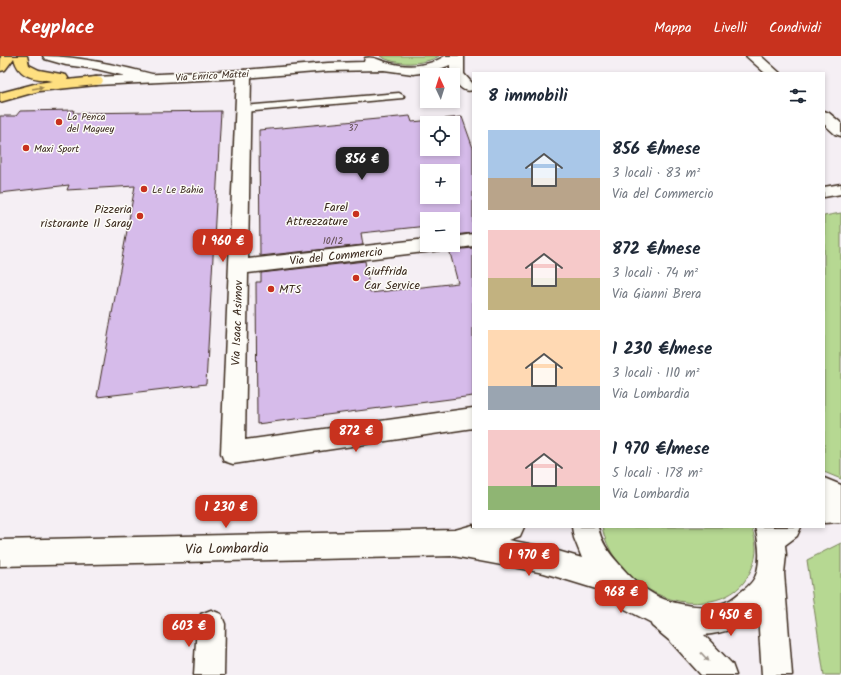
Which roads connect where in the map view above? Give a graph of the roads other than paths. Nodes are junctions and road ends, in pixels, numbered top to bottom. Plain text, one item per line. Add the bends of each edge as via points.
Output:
1 (8, 56) edge
2 (20, 56) edge
3 (50, 56) edge
4 (350, 56) edge
5 (365, 56) edge
6 (456, 56) edge
7 (753, 56) edge
8 (384, 66) junction
9 (0, 67) edge
10 (328, 67) junction
11 (418, 69) joint
12 (772, 72) edge
13 (244, 74) junction
14 (151, 78) junction
15 (96, 81) junction
16 (460, 84) edge
17 (470, 89) edge
18 (399, 96) dead end
19 (0, 98) edge
20 (243, 109) junction
21 (825, 117) edge
22 (841, 131) edge
23 (841, 189) edge
24 (825, 192) edge
25 (472, 240) edge
26 (460, 242) edge
27 (420, 246) edge
28 (239, 267) junction
29 (472, 418) edge
30 (825, 490) edge
31 (841, 498) edge
32 (841, 510) edge
33 (825, 512) edge
34 (507, 528) edge
35 (585, 528) edge
36 (776, 531) edge
37 (453, 543) junction
38 (0, 552) edge
39 (771, 574) junction
40 (612, 580) junction
41 (656, 612) junction
42 (211, 624) dead end
43 (209, 675) edge
44 (721, 675) edge
45 (777, 675) edge

1 - 9 highway
2 - 15 highway via 23,67 35,74
3 - 14 street
4 - 10 street, Via Enrico Mattei
5 - 8 street
6 - 11 street via 435,66
6 - 17 street via 458,75
7 - 12 street
8 - 10 street, Via Enrico Mattei
8 - 11 street
10 - 13 street, Via Enrico Mattei
13 - 14 street, Via Enrico Mattei
13 - 20 street, Via Isaac Asimov
14 - 15 street, Via Enrico Mattei
19 -> 15 highway via 38,87
16 - 17 street
18 - 20 lane
20 - 28 street, Via Isaac Asimov
21 - 22 street
23 - 24 street
25 - 26 street
27 - 28 street, Via del Commercio
28 - 29 street, Via Isaac Asimov via 234,453
30 - 31 street
32 - 33 street
34 - 37 street, Via Lombardia
35 - 40 street via 594,555
36 - 39 street
37 - 38 street, Via Lombardia
37 - 40 street, Via Lombardia via 544,560
39 - 41 street via 762,592 748,607 729,617 706,621 681,619
39 - 45 street
40 - 41 street via 633,598
41 -> 44 street via 680,631
42 - 43 street

